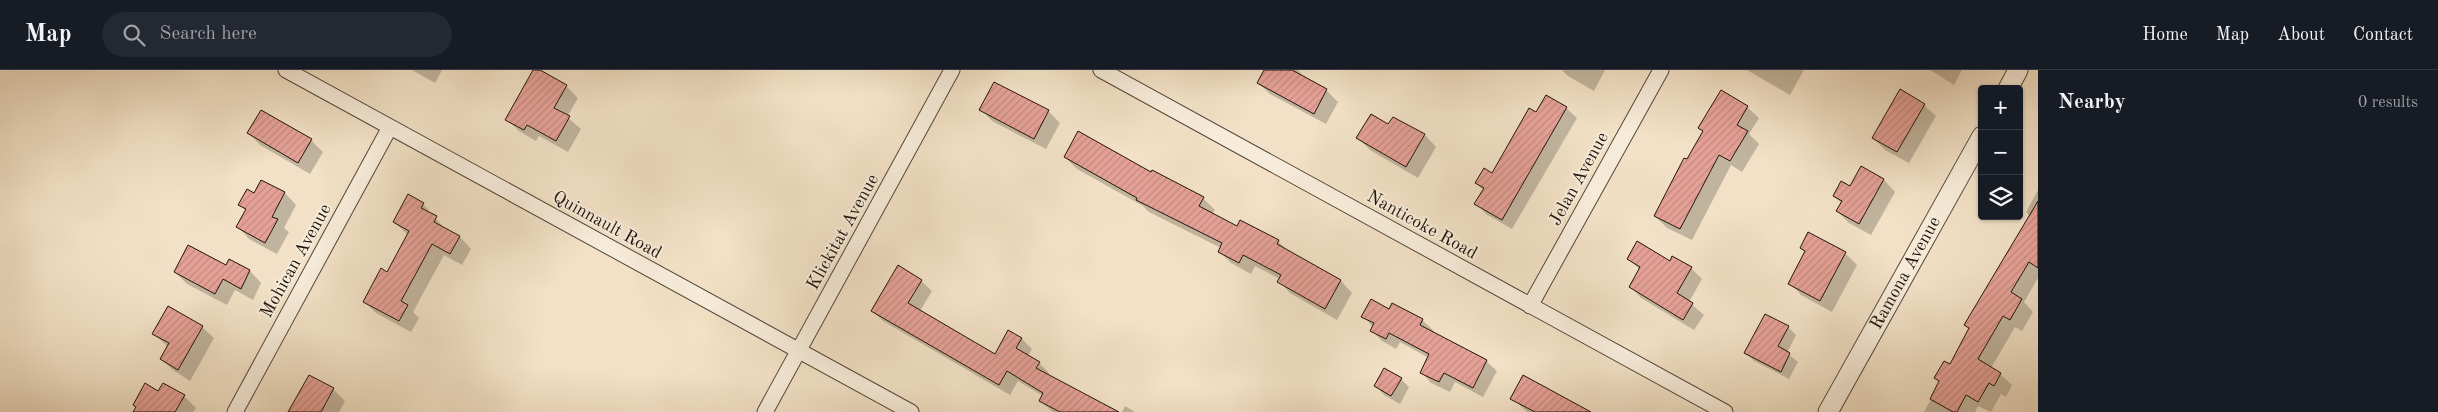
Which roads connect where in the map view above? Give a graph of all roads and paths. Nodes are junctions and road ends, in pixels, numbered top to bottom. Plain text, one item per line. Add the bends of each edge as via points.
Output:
1 (286, 70) edge
2 (952, 70) edge
3 (1101, 70) edge
4 (1662, 70) edge
5 (2018, 70) edge
6 (2010, 85) edge
7 (390, 127) junction
8 (1978, 143) edge
9 (1530, 306) junction
10 (798, 351) junction
11 (235, 412) edge
12 (765, 412) edge
13 (911, 412) edge
14 (1725, 412) edge
15 (1828, 412) edge

1 - 7 street, Quinnault Road
2 - 10 street, Klickitat Avenue
3 - 9 street, Nanticoke Road
4 - 9 street, Jelan Avenue
5 - 6 street
7 - 10 street, Quinnault Road
7 - 11 street, Mohican Avenue
8 - 15 street, Ramona Avenue
9 - 14 street, Nanticoke Road
10 - 12 street, Klickitat Avenue
10 - 13 street, Quinnault Road

